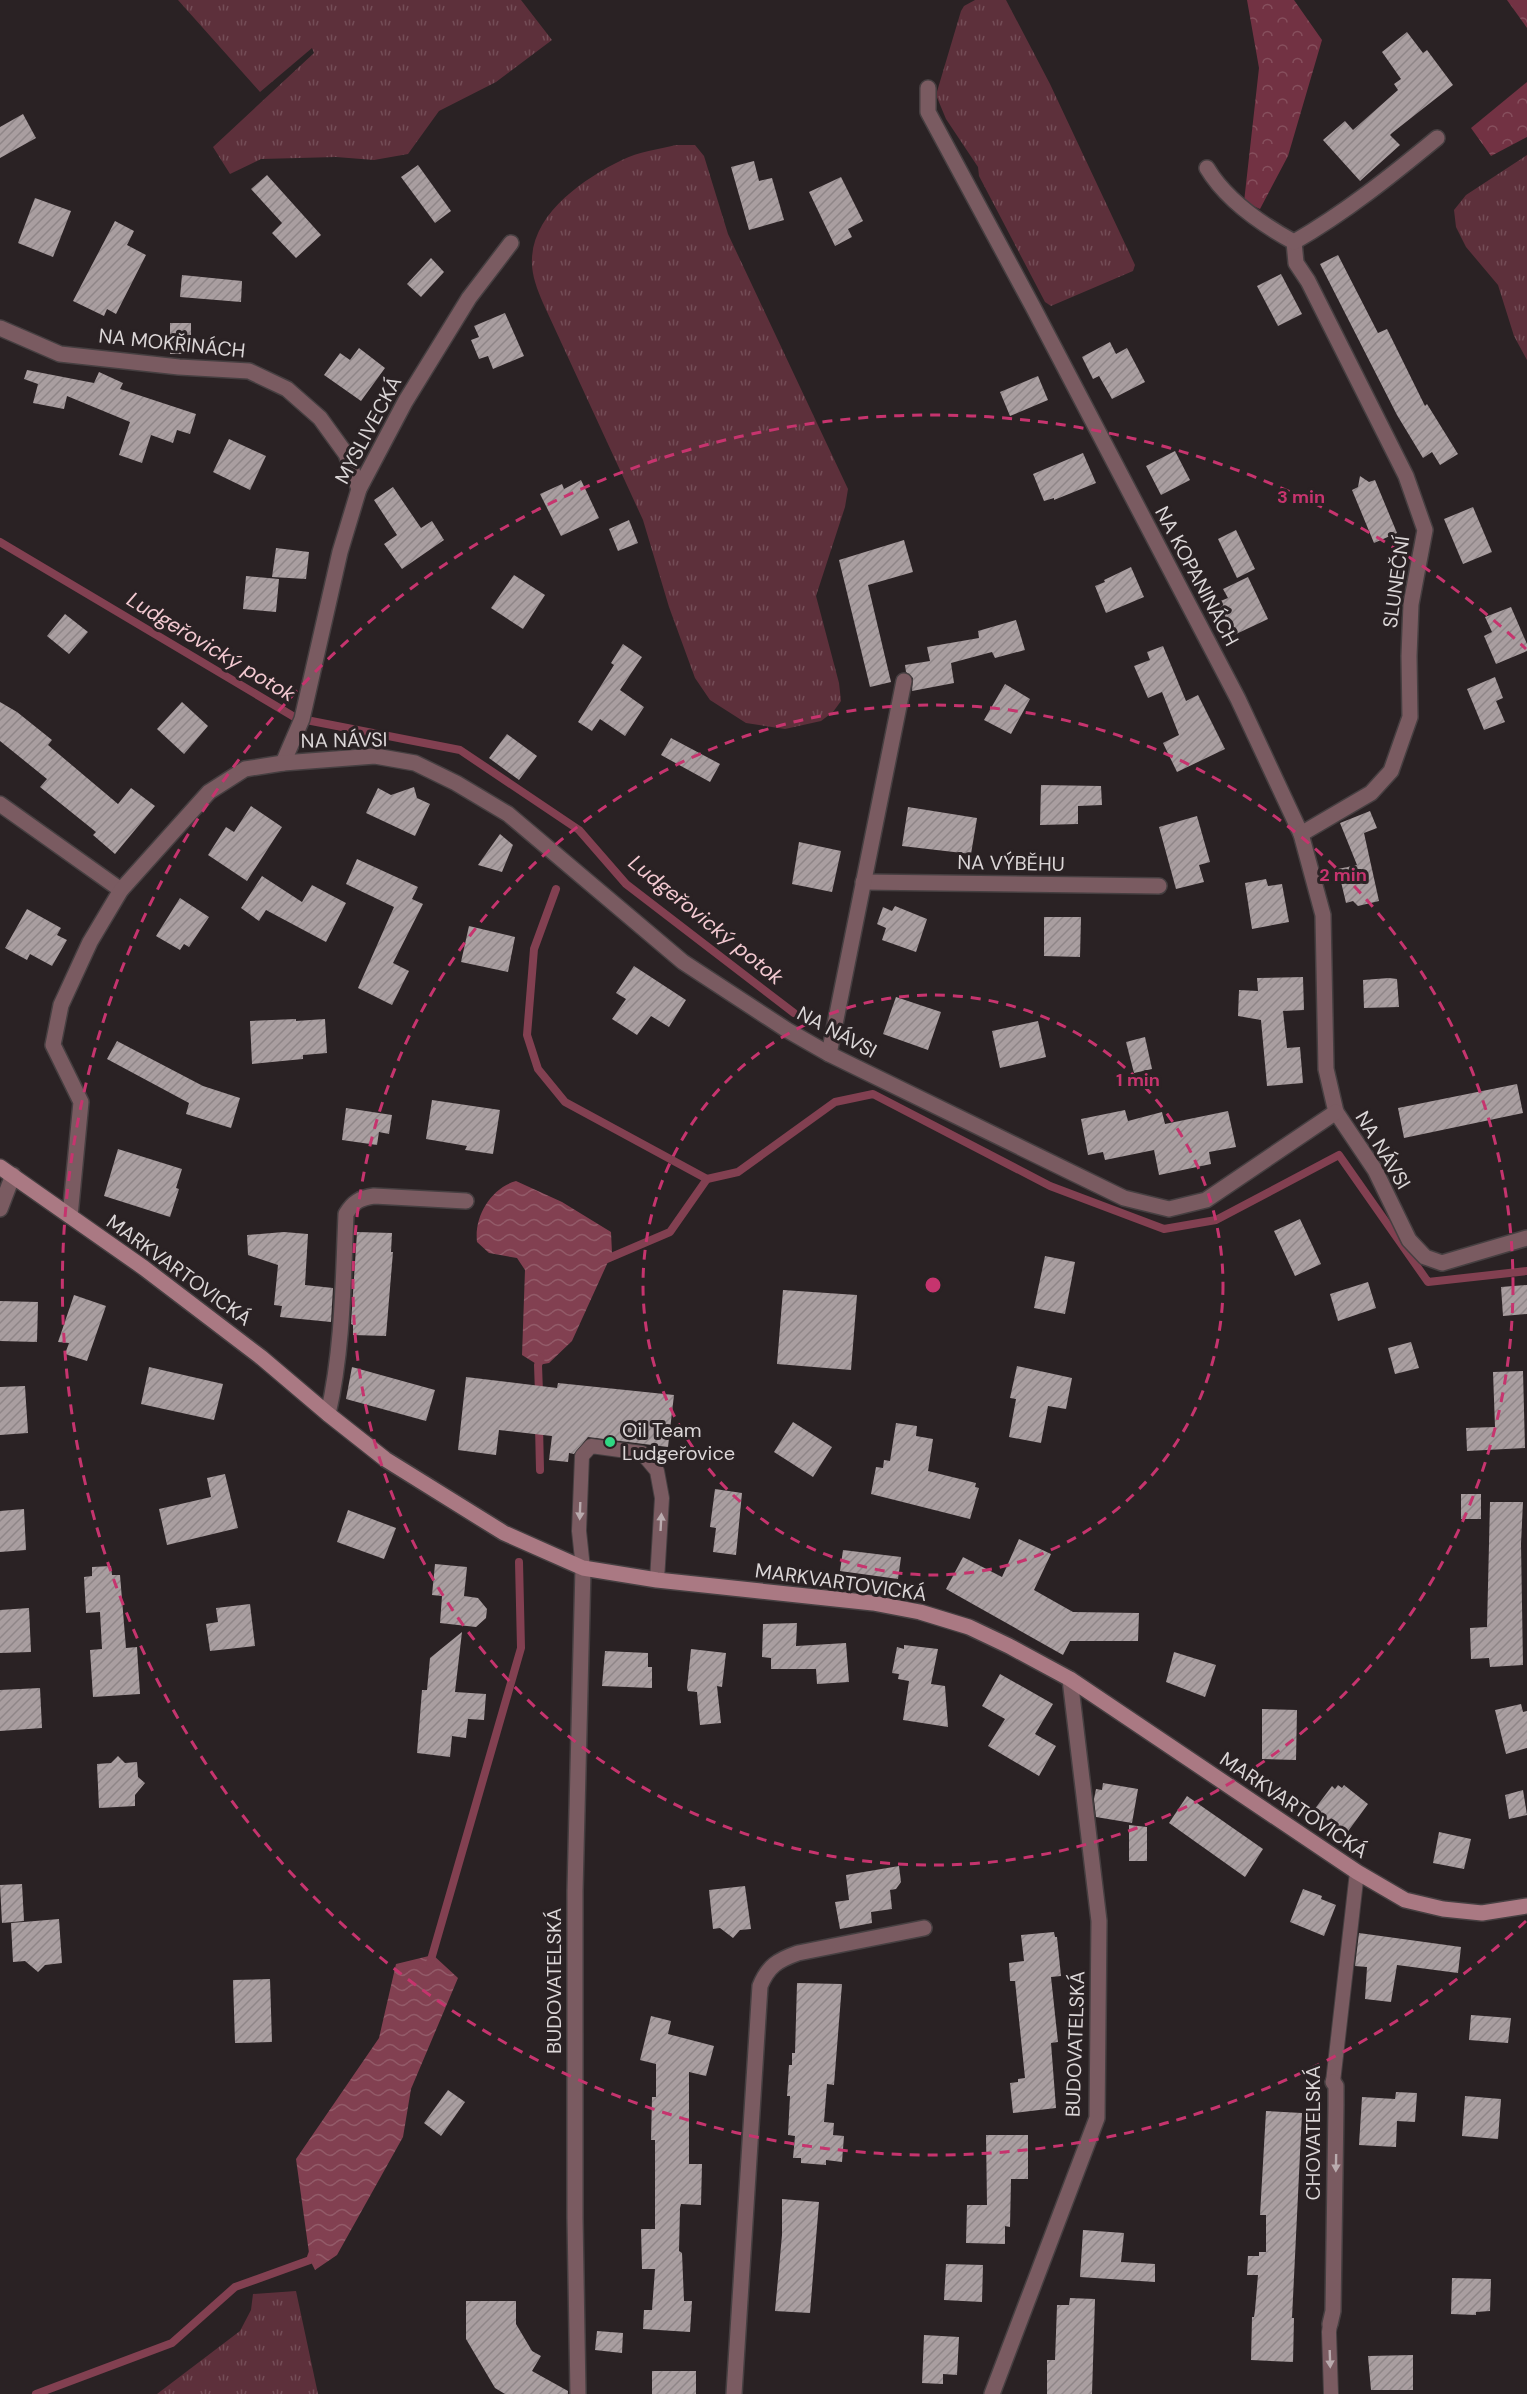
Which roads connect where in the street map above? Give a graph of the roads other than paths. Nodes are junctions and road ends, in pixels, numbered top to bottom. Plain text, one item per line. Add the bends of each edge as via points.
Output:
1 (928, 88) dead end
2 (1437, 138) dead end
3 (1207, 168) dead end
4 (1294, 242) junction
5 (510, 243) dead end
6 (0, 328) edge
7 (358, 489) junction
8 (904, 681) dead end
9 (283, 763) junction
10 (0, 804) edge
11 (1301, 834) junction
12 (863, 882) junction
13 (1159, 886) dead end
14 (121, 891) junction
15 (829, 1054) junction
16 (1336, 1112) junction
17 (6, 1171) edge
18 (466, 1201) dead end
19 (0, 1209) edge
20 (70, 1216) junction
21 (1527, 1238) edge
22 (328, 1414) junction
23 (583, 1569) junction
24 (657, 1580) junction
25 (1070, 1679) junction
26 (1357, 1872) junction
27 (1527, 1906) edge
28 (924, 1929) dead end
29 (1333, 2082) joint
30 (1330, 2324) joint
31 (578, 2394) edge
32 (734, 2394) edge
33 (992, 2394) edge
34 (1331, 2394) edge

1 - 11 street, NA KOPANINÁCH via 928,112 1238,699
2 - 4 street via 1370,193
3 - 4 street via 1228,195 1270,229
4 - 11 street, SLUNEČNÍ via 1296,263 1406,476 1425,530 1411,604 1410,717 1391,771 1371,794
5 - 7 street, MYSLIVECKÁ via 463,308 405,402
6 - 7 street, NA MOKŘINÁCH via 60,354 249,371 286,389 320,418 346,454
7 - 9 street, MYSLIVECKÁ via 302,719
8 - 12 street
9 - 14 street, NA NÁVSI via 245,769 209,792
9 - 15 street, NA NÁVSI via 375,756 415,763 456,783 508,814 683,962
10 - 14 street
11 - 16 street, NA KOPANINÁCH via 1323,915 1326,1069
12 - 13 street, NA VÝBĚHU
12 - 15 street
14 - 20 street, NA NÁVSI via 90,942 61,1005 53,1045 81,1102
15 - 16 street, NA NÁVSI via 1124,1198 1169,1209 1206,1200
16 - 21 street, NA NÁVSI via 1375,1170 1410,1240 1425,1257 1442,1263
17 - 19 street
17 - 20 street, MARKVARTOVICKÁ
18 - 22 street via 374,1196 356,1200 350,1206 346,1215 336,1381
20 - 22 street, MARKVARTOVICKÁ via 262,1358
22 - 23 street, MARKVARTOVICKÁ via 385,1459 451,1502 504,1533
23 - 24 street, MARKVARTOVICKÁ
24 -> 23 lane via 662,1498 657,1472 642,1454 591,1446 582,1456 579,1531
23 - 31 street, BUDOVATELSKÁ via 575,1891
24 - 25 street, MARKVARTOVICKÁ via 873,1603 920,1612 969,1627
25 - 26 street, MARKVARTOVICKÁ
25 - 33 street, BUDOVATELSKÁ via 1100,1922 1097,2118
26 - 27 street, MARKVARTOVICKÁ via 1405,1900 1443,1909 1482,1913
26 - 29 lane, CHOVATELSKÁ
28 - 32 street via 798,1953 771,1966 762,1980
29 -> 30 street, CHOVATELSKÁ via 1336,2104
30 -> 34 lane, CHOVATELSKÁ

